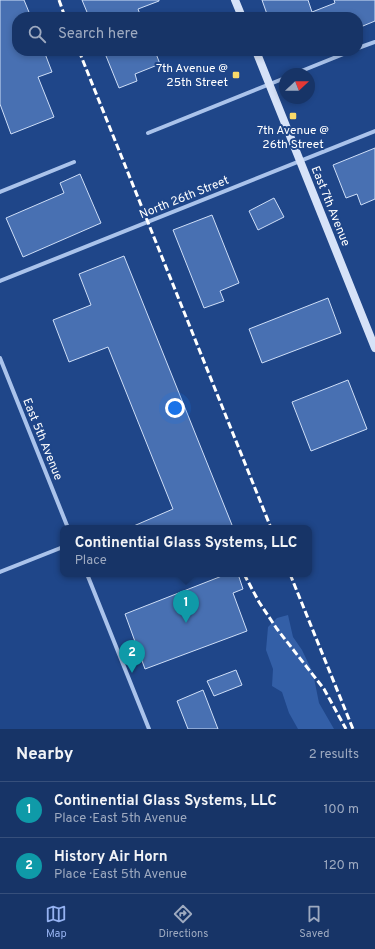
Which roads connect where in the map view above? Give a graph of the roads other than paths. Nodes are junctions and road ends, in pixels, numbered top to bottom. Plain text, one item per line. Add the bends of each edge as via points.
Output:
1 (235, 0) edge
2 (240, 12) edge
3 (375, 42) edge
4 (363, 46) edge
5 (258, 56) edge
6 (339, 56) edge
7 (309, 68) edge
8 (279, 80) edge
9 (269, 84) junction
10 (375, 131) edge
11 (148, 133) dead end
12 (300, 161) junction
13 (74, 162) dead end
14 (0, 192) edge
15 (0, 281) edge
16 (375, 348) edge
17 (0, 358) edge
18 (67, 525) edge
19 (60, 548) edge
20 (0, 572) edge
21 (88, 577) edge
22 (149, 729) edge

1 - 2 street
3 - 4 street
5 - 9 street, East 7th Avenue
6 - 7 street
8 - 9 street
9 - 11 street
9 - 12 street, East 7th Avenue
10 - 12 street, North 26th Street
12 - 15 street, North 26th Street
12 - 16 street, East 7th Avenue
13 - 14 street
17 - 18 street, East 5th Avenue
19 - 20 street
21 - 22 street

